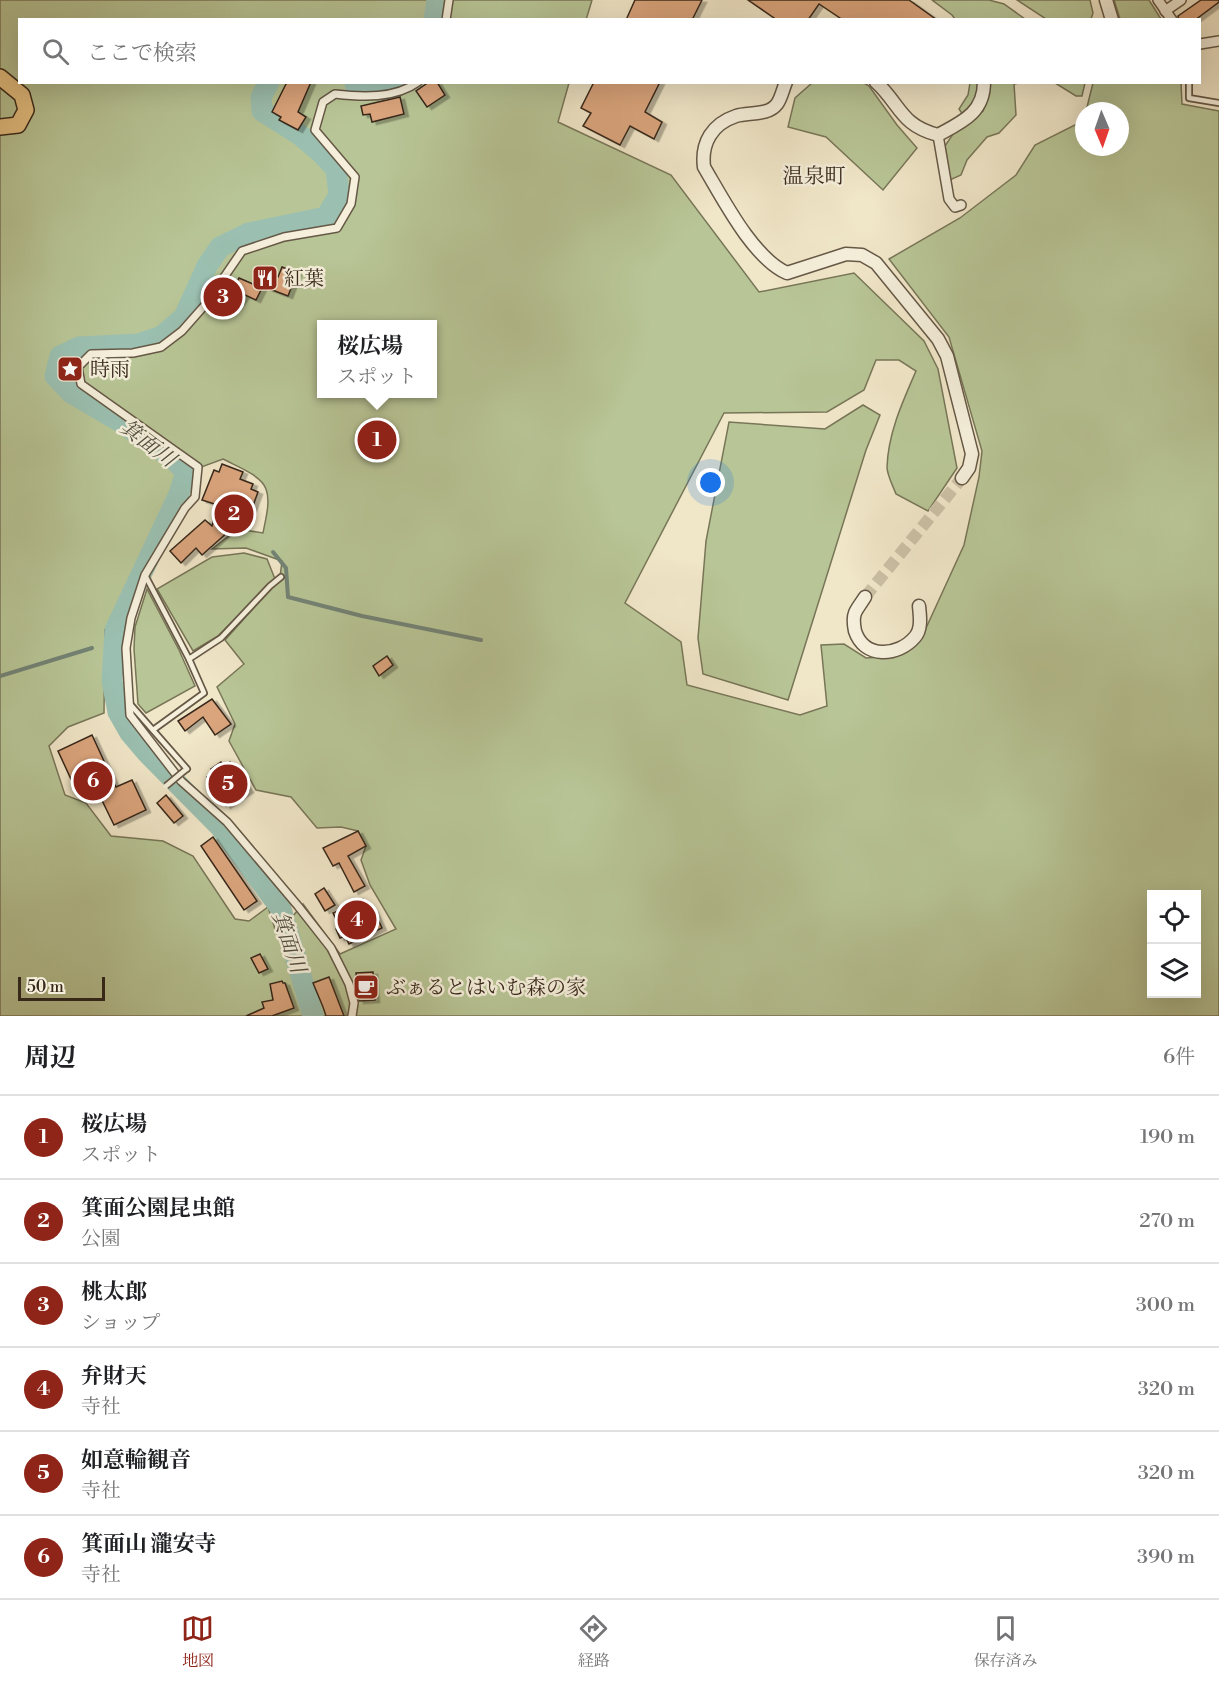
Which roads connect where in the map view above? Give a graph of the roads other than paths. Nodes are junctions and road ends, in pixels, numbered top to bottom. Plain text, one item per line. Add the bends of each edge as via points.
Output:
1 (449, 0) edge
2 (1106, 0) edge
3 (1158, 0) edge
4 (1181, 0) edge
5 (1165, 10) junction
6 (446, 18) edge
7 (1111, 18) edge
8 (1171, 18) edge
9 (1219, 41) edge
10 (1201, 44) edge
11 (0, 77) edge
12 (414, 84) edge
13 (785, 84) edge
14 (878, 84) edge
15 (984, 84) edge
16 (1189, 84) edge
17 (1219, 103) edge
18 (0, 127) edge
19 (938, 135) junction
20 (961, 205) dead end
21 (962, 478) tunnel mouth
22 (145, 575) junction
23 (282, 577) dead end
24 (865, 597) tunnel mouth
25 (919, 606) dead end
26 (189, 659) junction
27 (128, 702) junction
28 (153, 730) junction
29 (166, 786) dead end
30 (351, 1016) edge

1 - 6 street
2 - 7 street
3 - 5 street
4 - 5 street
5 - 8 street
9 - 10 street
11 - 18 main road via 22,95 26,110 18,125
12 - 22 street via 398,92 363,98 335,94 323,102 315,130 355,177 351,204 337,228 284,237 242,251 205,305 182,332 161,347 133,353 91,354 78,367 81,384 198,467 195,497
13 - 21 street via 777,105 718,126 707,139 702,154 704,167 758,251 776,268 787,273 846,254 862,255 876,263 938,339 946,356 972,454
14 - 19 street via 905,119 922,131
15 - 19 street via 984,95 972,114
16 - 17 lane via 1189,98
19 - 20 street via 949,199 955,207
22 - 26 lane
22 - 27 street via 126,648
23 - 26 lane via 221,638
24 - 25 street via 855,613 854,626 867,649 881,653 895,651 916,637
26 - 28 lane via 204,693
27 - 28 lane
27 - 30 street via 130,715 181,781 227,822 331,948 349,984 354,1003
28 - 29 lane, bridge via 187,769

